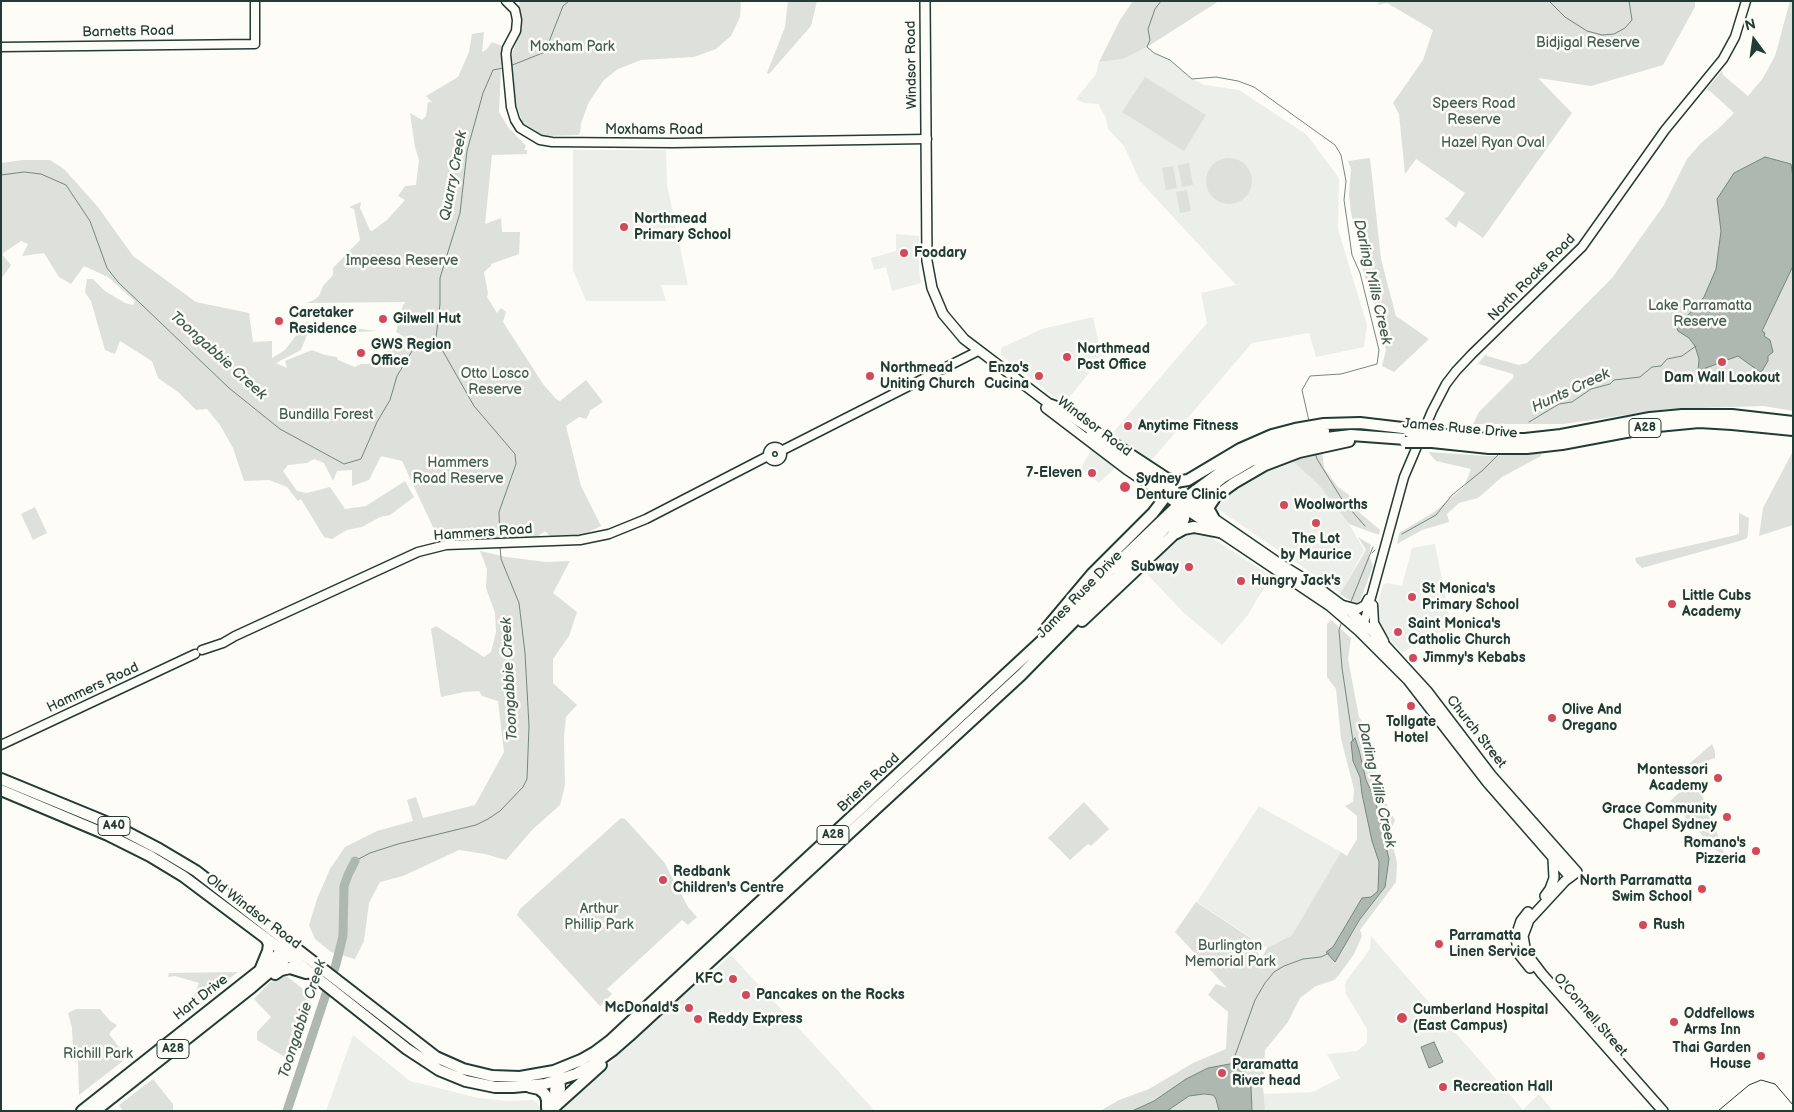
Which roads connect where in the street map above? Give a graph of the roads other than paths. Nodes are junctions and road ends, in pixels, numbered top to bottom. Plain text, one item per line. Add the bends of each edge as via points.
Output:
1 (255, 1) edge
2 (506, 1) edge
3 (925, 1) edge
4 (1746, 1) edge
5 (1, 47) edge
6 (927, 139) junction
7 (978, 351) junction
8 (1051, 405) junction
9 (1789, 426) edge
10 (1326, 434) junction
11 (1297, 440) junction
12 (1201, 472) junction
13 (1214, 498) junction
14 (1185, 505) junction
15 (1153, 513) junction
16 (1213, 517) junction
17 (1220, 532) junction
18 (1172, 536) junction
19 (1373, 590) junction
20 (1339, 606) junction
21 (1350, 613) junction
22 (1361, 627) junction
23 (1387, 647) junction
24 (1016, 664) junction
25 (1021, 674) junction
26 (993, 693) junction
27 (1454, 734) junction
28 (1, 745) edge
29 (1, 779) edge
30 (1, 790) edge
31 (1553, 859) junction
32 (1573, 875) junction
33 (1520, 932) junction
34 (266, 938) junction
35 (728, 939) junction
36 (289, 950) junction
37 (259, 971) junction
38 (312, 974) junction
39 (252, 987) junction
40 (613, 1050) junction
41 (557, 1075) junction
42 (527, 1086) junction
43 (547, 1110) edge
44 (82, 1111) edge
45 (95, 1111) edge
46 (1656, 1111) edge
47 (1663, 1111) edge

1 - 5 street, Barnetts Road via 255,44
2 - 6 street, Moxhams Road via 515,10 517,20 506,58 510,103 517,124 545,142
3 - 6 main road, Windsor Road
4 - 19 street, North Rocks Road via 1735,37 1723,59 1665,130 1582,247 1446,384 1404,477
6 - 7 main road, Windsor Road via 930,278 943,314
7 - 8 main road, Windsor Road
7 - 14 main road, Windsor Road via 1093,445
7 - 28 street, Hammers Road via 781,451 778,460 768,456 620,530 587,539 446,545 418,552
8 - 12 highway via 1166,478 1182,482
8 - 14 main road, Windsor Road via 1173,490
9 - 10 highway, James Ruse Drive / A28, bridge via 1699,422 1526,448 1489,448 1408,435
10 - 11 highway, Briens Road / A28
10 - 11 highway
11 - 12 highway via 1272,435
11 - 13 highway via 1277,460 1256,469
11 - 14 highway, Briens Road / A28 via 1269,445 1244,456 1214,476
12 - 14 highway via 1186,490
13 - 14 highway via 1202,506
13 - 16 highway via 1208,506
14 - 15 highway via 1168,506
14 - 15 highway via 1163,500
14 - 16 main road, Windsor Road
14 - 17 main road, Windsor Road
14 - 18 highway via 1184,519
14 - 24 highway, Briens Road / A28 via 1109,571
14 - 25 highway, James Ruse Drive / A28
15 - 24 highway via 1092,574
16 - 20 main road, Windsor Road via 1316,586
17 - 18 highway via 1191,528
17 - 20 main road, Windsor Road
18 - 25 highway via 1050,651
19 - 21 street via 1363,607
19 - 22 street, North Rocks Road
19 - 23 street, North Rocks Road via 1372,618
20 - 21 main road, Windsor Road
20 - 21 street
21 - 22 main road, Church Street
22 - 23 main road, Church Street
22 - 27 main road, Church Street
23 - 27 main road, Church Street via 1427,692
24 - 26 highway, Briens Road / A28
25 - 26 highway, Briens Road / A28
26 - 35 highway, Briens Road / A28
27 - 31 main road, Church Street via 1487,782
27 - 32 main road, Church Street
29 - 36 highway, Old Windsor Road / A40 via 112,825 159,849 196,871
30 - 34 highway, Old Windsor Road / A40 via 108,834 150,856 183,876
31 - 32 main road, Church Street
31 - 33 main road via 1555,875 1552,885 1526,914
32 - 33 main road
33 - 46 main road, O'Connell Street via 1517,949 1521,958
33 - 47 main road, O'Connell Street via 1532,962
34 - 36 highway, Old Windsor Road / A40
34 - 37 highway via 268,954
35 - 40 highway, Briens Road / A28
35 - 41 highway, Briens Road / A28 via 611,1040
36 - 37 highway, Hart Drive / A28
36 - 38 highway, Old Windsor Road / A40
36 - 39 highway, Hart Drive / A28
36 - 41 highway, Old Windsor Road / A28 via 314,962 430,1053 449,1064 463,1070 507,1077
37 - 44 highway, Hart Drive / A28
38 - 39 highway, A28 via 290,968
38 - 42 highway, Old Windsor Road / A28 via 407,1049 445,1073 495,1087
39 - 45 highway, Hart Drive / A28
40 - 41 highway, Old Windsor Road / A28 via 584,1070
40 - 43 highway via 602,1064
41 - 42 highway, Old Windsor Road / A28
41 - 43 street
42 - 43 highway via 545,1094

